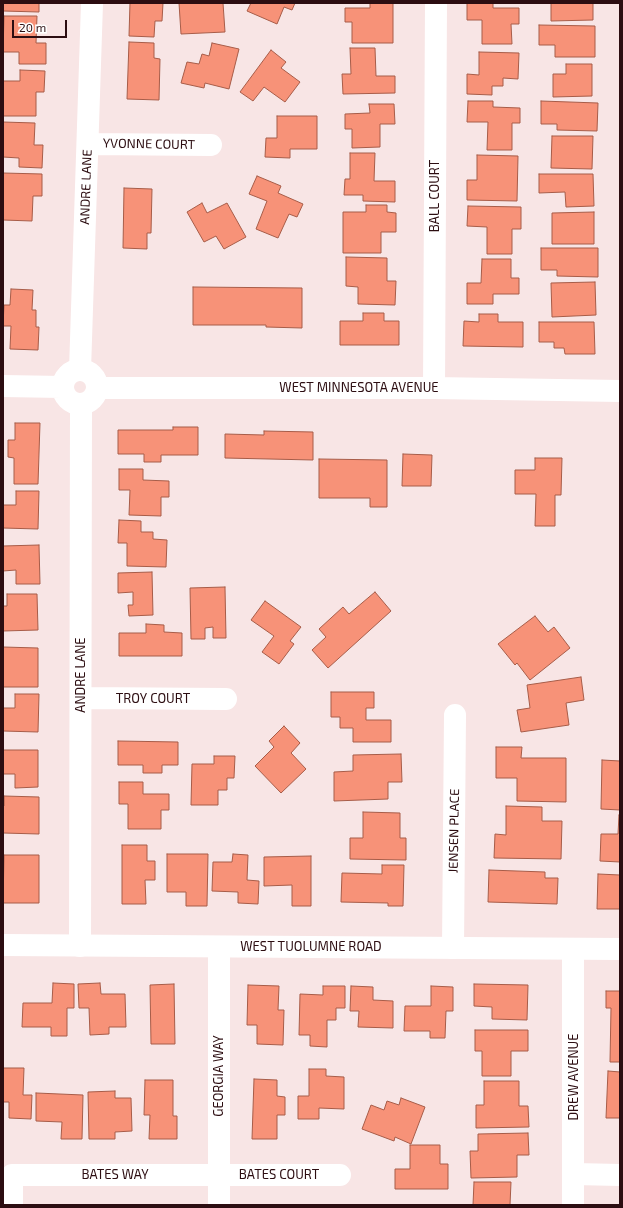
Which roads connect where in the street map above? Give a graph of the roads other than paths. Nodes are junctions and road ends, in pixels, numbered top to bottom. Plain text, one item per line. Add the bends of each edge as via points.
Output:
1 (92, 3) edge
2 (436, 3) edge
3 (88, 144) junction
4 (211, 145) dead end
5 (80, 370) junction
6 (3, 386) edge
7 (63, 387) junction
8 (97, 388) junction
9 (434, 388) junction
10 (620, 390) edge
11 (81, 404) junction
12 (81, 698) junction
13 (226, 699) dead end
14 (455, 715) dead end
15 (3, 945) edge
16 (80, 946) junction
17 (219, 947) junction
18 (453, 948) junction
19 (573, 949) junction
20 (620, 949) edge
21 (574, 1174) junction
22 (219, 1175) junction
23 (340, 1175) dead end
24 (620, 1175) edge
25 (12, 1205) edge
26 (219, 1205) edge
27 (573, 1205) edge

1 - 3 street, ANDRE LANE
2 - 9 street, BALL COURT
3 - 4 street, YVONNE COURT
3 - 5 street, ANDRE LANE
5 - 7 street via 70,373
5 - 8 street via 86,371 94,378
6 - 7 street
7 - 11 street via 70,401
8 - 9 street, WEST MINNESOTA AVENUE
8 - 11 street via 94,397
9 - 10 street, WEST MINNESOTA AVENUE
11 - 12 street, ANDRE LANE
12 - 13 street, TROY COURT
12 - 16 street, ANDRE LANE
14 - 18 street, JENSEN PLACE
15 - 16 street, WEST TUOLUMNE ROAD
16 - 17 street, WEST TUOLUMNE ROAD
17 - 18 street, WEST TUOLUMNE ROAD
17 - 22 street, GEORGIA WAY
18 - 19 street, WEST TUOLUMNE ROAD
19 - 20 street, WEST TUOLUMNE ROAD
19 - 21 street, DREW AVENUE
21 - 24 street
21 - 27 street, DREW AVENUE
22 - 23 street, BATES COURT
22 - 25 street, BATES WAY via 12,1175
22 - 26 street, GEORGIA WAY

